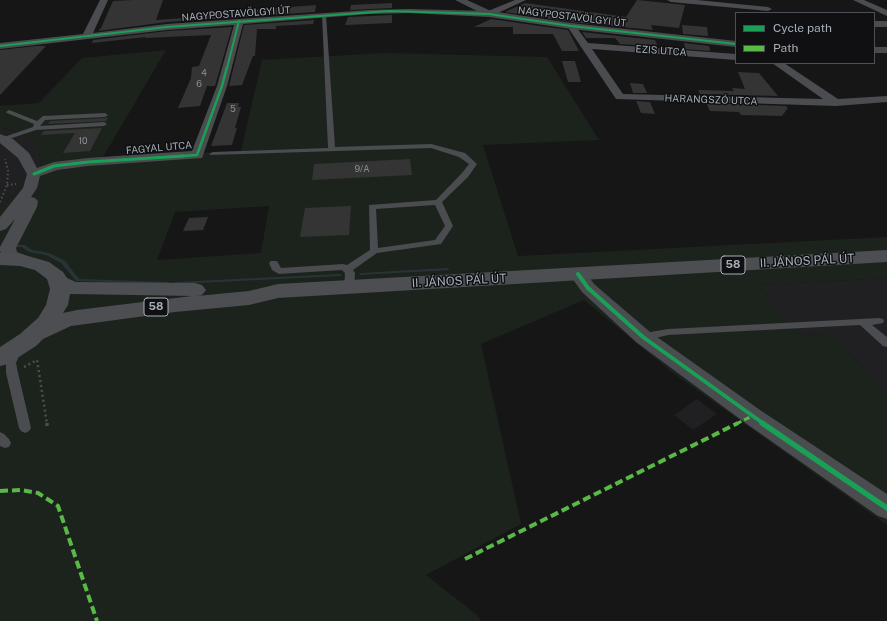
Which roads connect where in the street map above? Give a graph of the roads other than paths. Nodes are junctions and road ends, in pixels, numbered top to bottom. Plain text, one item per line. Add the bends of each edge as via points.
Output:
1 (104, 0) edge
2 (460, 0) edge
3 (522, 0) edge
4 (671, 0) edge
5 (755, 0) edge
6 (857, 0) edge
7 (771, 11) edge
8 (887, 13) edge
9 (489, 14) junction
10 (324, 15) junction
11 (239, 22) junction
12 (875, 24) edge
13 (887, 24) edge
14 (571, 26) junction
15 (86, 37) junction
16 (735, 44) edge
17 (586, 46) junction
18 (1, 47) edge
19 (875, 50) edge
20 (887, 50) edge
21 (735, 57) edge
22 (778, 64) edge
23 (887, 99) edge
24 (836, 103) junction
25 (9, 112) dead end
26 (105, 115) dead end
27 (104, 124) dead end
28 (37, 126) junction
29 (2, 139) edge
30 (332, 150) junction
31 (213, 154) joint
32 (197, 155) junction
33 (32, 181) junction
34 (438, 202) junction
35 (0, 226) edge
36 (374, 251) junction
37 (887, 256) edge
38 (0, 259) edge
39 (21, 260) junction
40 (274, 263) dead end
41 (578, 274) junction
42 (349, 278) junction
43 (59, 282) junction
44 (278, 292) junction
45 (879, 321) dead end
46 (863, 322) junction
47 (36, 333) junction
48 (643, 337) junction
49 (887, 343) edge
50 (10, 359) edge
51 (25, 428) dead end
52 (887, 508) edge

1 - 15 street
2 - 9 street
3 - 9 street
4 - 7 street
5 - 7 street
6 - 8 street
9 - 10 street, NAGYPOSTAVÖLGYI ÚT via 389,11
9 - 14 street, NAGYPOSTAVÖLGYI ÚT
10 - 11 street, NAGYPOSTAVÖLGYI ÚT
10 - 30 lane
11 - 15 street, NAGYPOSTAVÖLGYI ÚT via 167,27
11 - 32 street, FAGYAL UTCA via 222,86
12 - 13 street
14 - 16 street, NAGYPOSTAVÖLGYI ÚT
14 - 17 street, HARANGSZÓ UTCA
15 - 18 street, NAGYPOSTAVÖLGYI ÚT
17 - 21 street, EZIS UTCA
17 - 24 street, HARANGSZÓ UTCA via 620,97
19 - 20 street
22 - 24 street
23 - 24 street, HARANGSZÓ UTCA
25 - 28 lane
26 - 28 lane via 43,118
27 - 28 lane
28 - 29 lane
29 - 33 street via 24,156
30 - 31 lane
30 - 34 lane via 431,146 462,155 473,164
31 - 32 street
32 - 33 street, FAGYAL UTCA via 54,166
33 - 35 street via 12,213
33 - 39 street via 29,206 8,248 9,256
34 - 36 lane via 372,207
34 - 36 lane via 449,226 438,242
36 - 42 lane
37 - 41 main road, II. JÁNOS PÁL ÚT / 58
38 - 39 main road, 58
39 - 43 main road, 58 via 50,270
40 - 42 lane via 279,271 343,267
41 - 42 main road, II. JÁNOS PÁL ÚT / 58
41 - 48 street via 588,288
42 - 44 main road, II. JÁNOS PÁL ÚT / 58
43 - 44 main road, 58 via 73,288 176,291 247,289
43 - 47 main road, 58 via 60,297 57,305
44 - 47 main road, II. JÁNOS PÁL ÚT / 58 via 249,298 77,317
45 - 46 lane
46 - 48 lane via 668,332
46 - 49 lane
47 - 50 main road, 58
48 - 52 street via 752,416
50 - 51 lane

